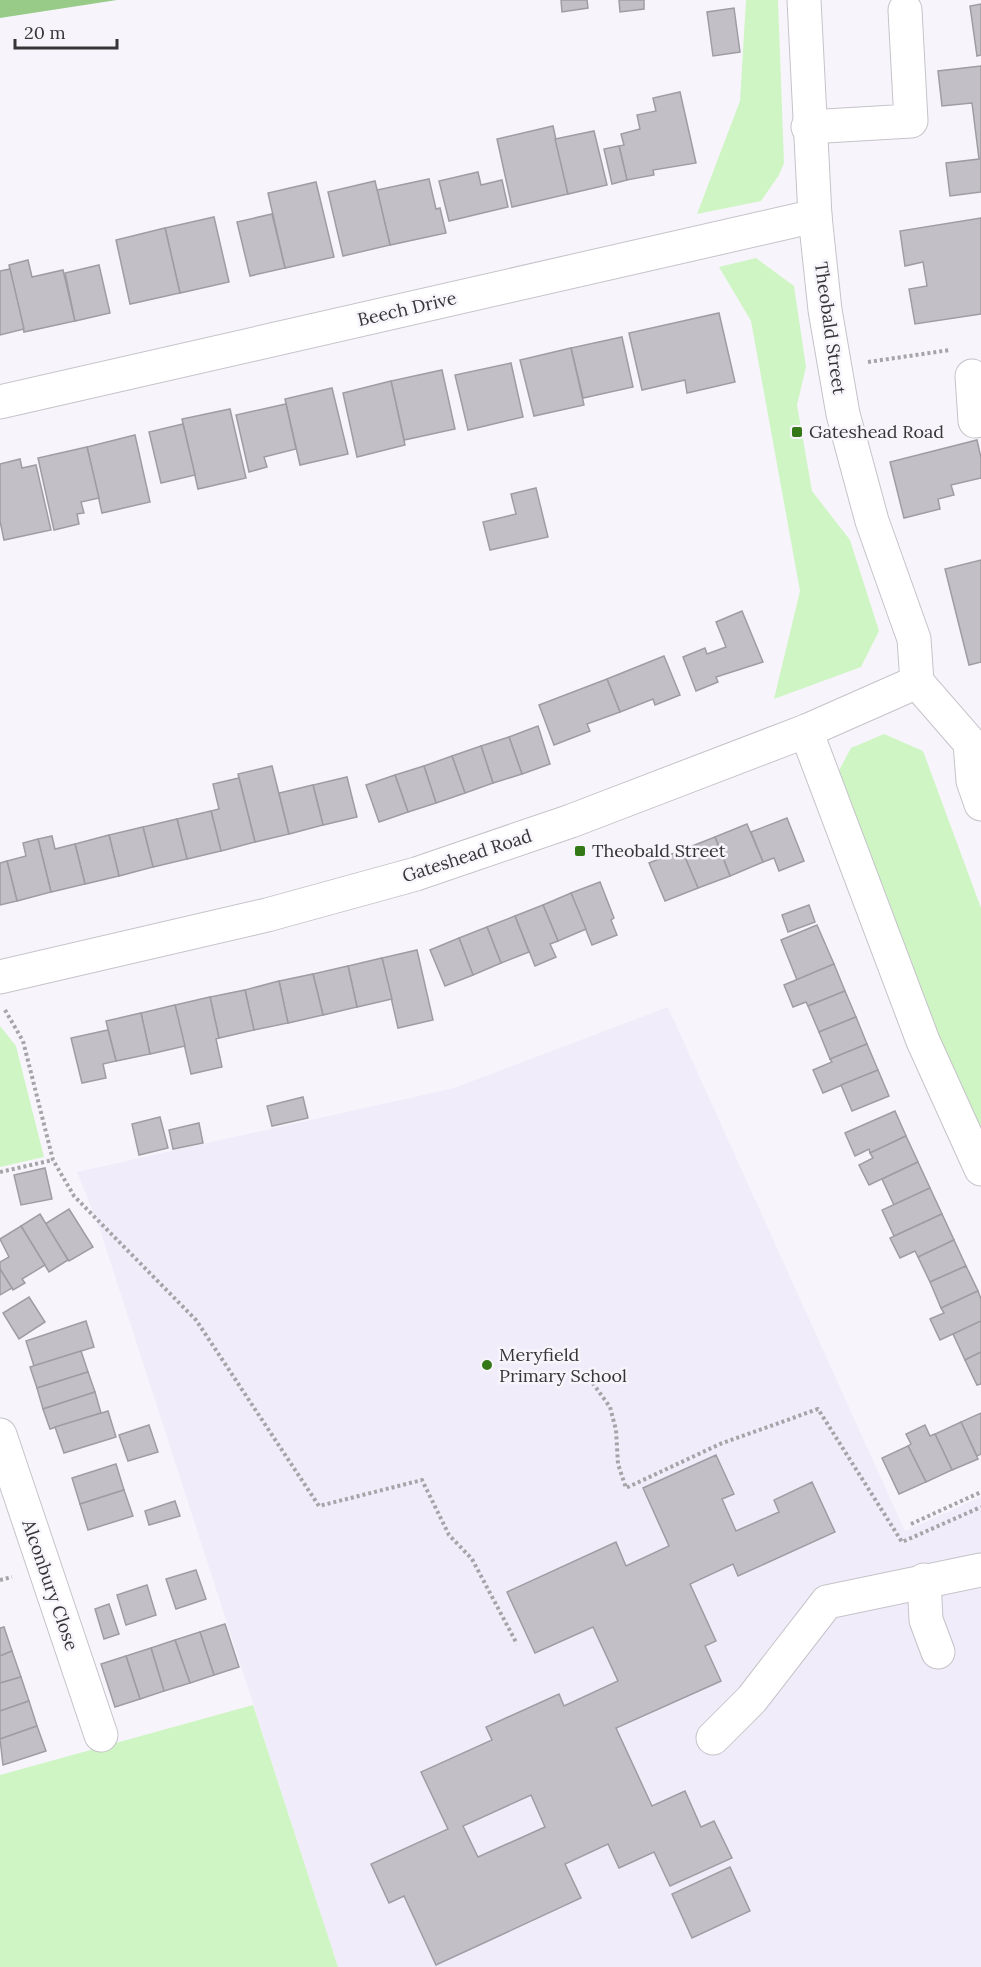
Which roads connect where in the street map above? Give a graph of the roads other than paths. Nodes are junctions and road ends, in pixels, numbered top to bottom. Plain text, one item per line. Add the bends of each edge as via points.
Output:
1 (804, 0) edge
2 (905, 10) dead end
3 (808, 127) junction
4 (815, 216) junction
5 (972, 376) road end
6 (0, 402) edge
7 (981, 420) edge
8 (917, 682) junction
9 (806, 730) junction
10 (975, 739) edge
11 (981, 804) edge
12 (2, 990) edge
13 (981, 1169) edge
14 (0, 1435) edge
15 (981, 1570) edge
16 (924, 1580) junction
17 (938, 1652) dead end
18 (100, 1734) dead end
19 (713, 1738) dead end

1 - 3 street, Theobald Street
2 - 3 street via 911,121
3 - 4 street, Theobald Street
4 - 6 street, Beech Drive
4 - 8 street, Theobald Street via 825,310 843,414 872,520 914,639
5 - 7 street via 975,421
8 - 9 street, Gateshead Road
8 - 10 street
9 - 12 street, Gateshead Road via 571,822 416,873
9 - 13 street via 923,1041
10 - 11 street via 973,781
14 - 18 street, Alconbury Close
15 - 16 street
16 - 17 street via 926,1620
16 - 19 street via 828,1602 752,1699

